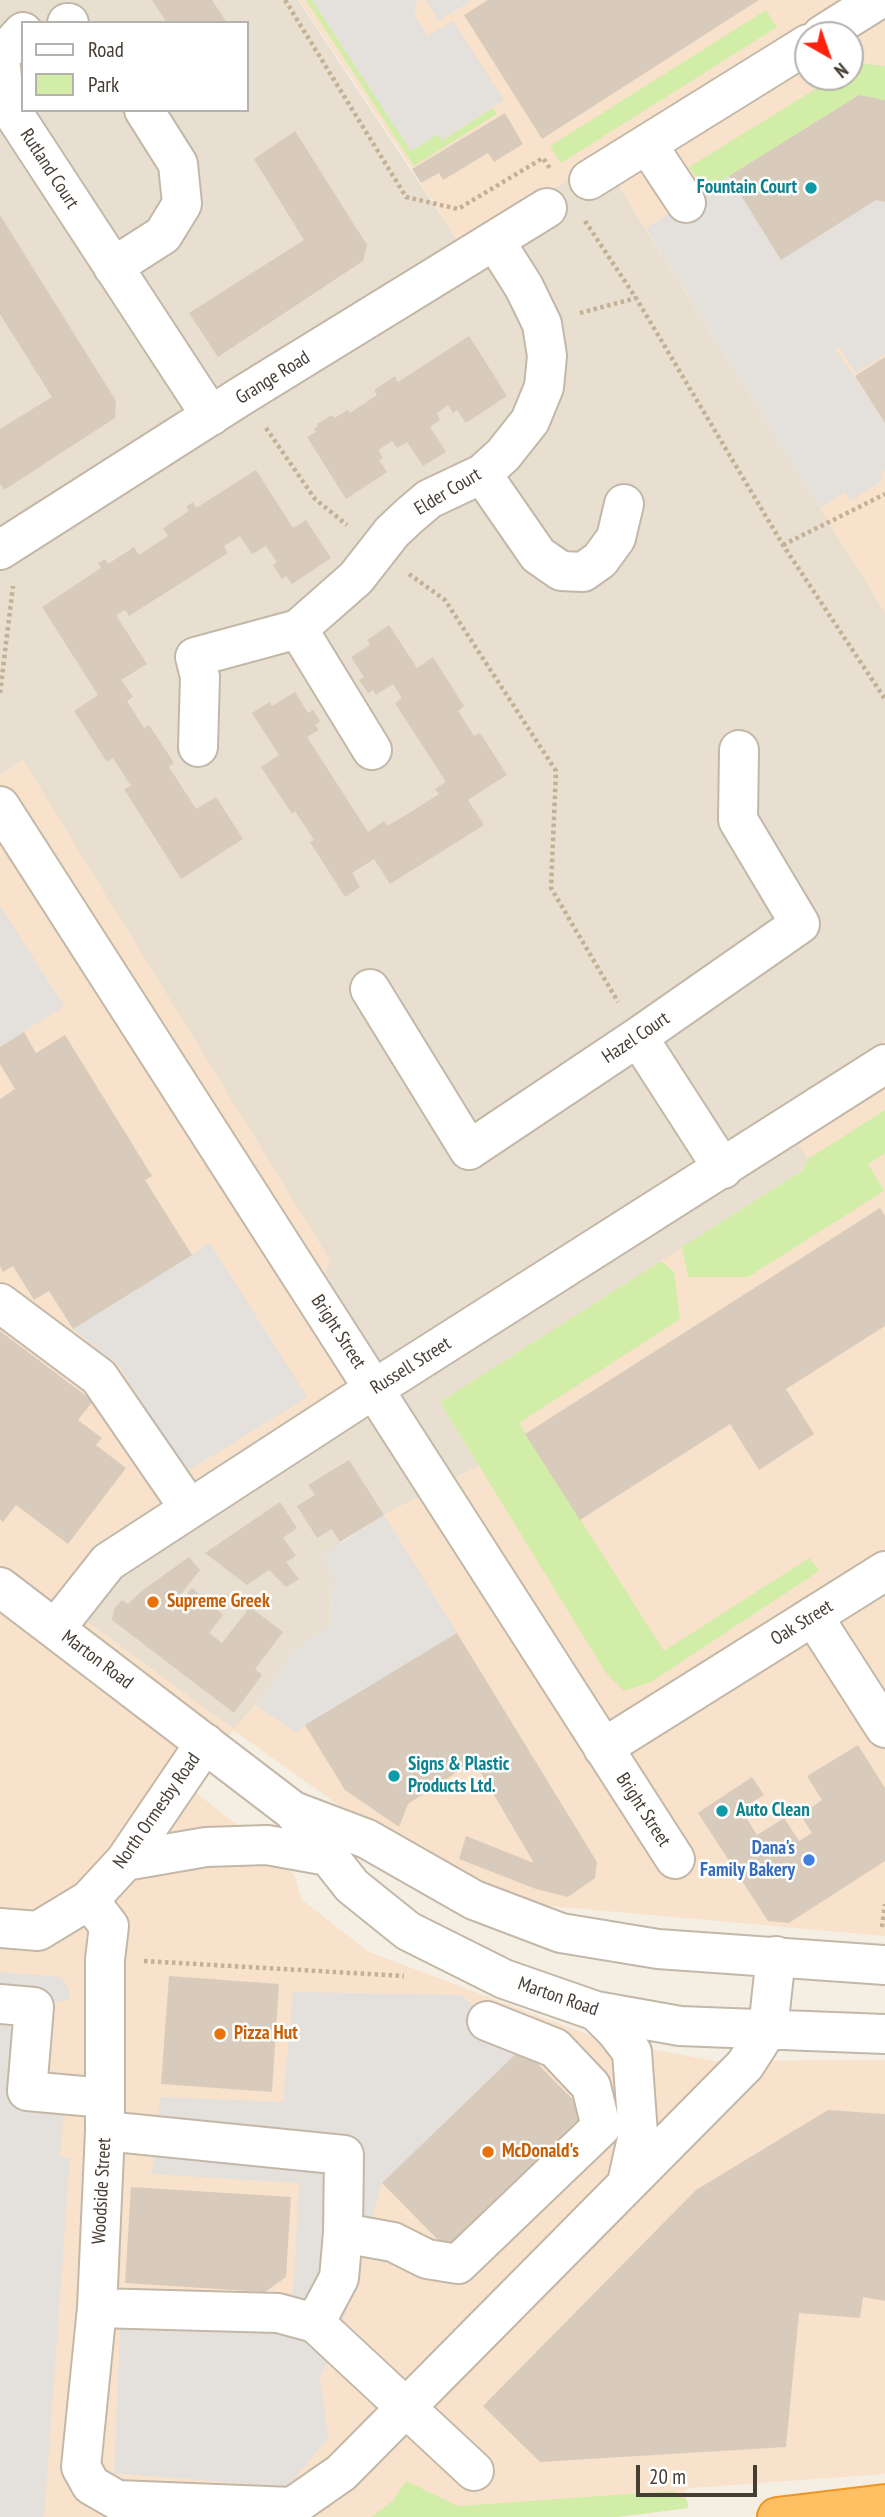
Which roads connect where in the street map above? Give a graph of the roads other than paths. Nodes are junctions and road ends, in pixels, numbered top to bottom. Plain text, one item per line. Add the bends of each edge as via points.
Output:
1 (876, 5) edge
2 (847, 21) edge
3 (21, 34) edge
4 (794, 53) edge
5 (145, 112) edge
6 (647, 144) junction
7 (686, 203) dead end
8 (495, 241) junction
9 (113, 267) junction
10 (211, 416) junction
11 (482, 474) junction
12 (624, 503) dead end
13 (9, 544) edge
14 (298, 629) junction
15 (198, 747) dead end
16 (372, 750) dead end
17 (739, 750) dead end
18 (0, 806) edge
19 (370, 989) dead end
20 (638, 1037) junction
21 (885, 1064) edge
22 (723, 1169) junction
23 (0, 1303) edge
24 (374, 1389) junction
25 (189, 1508) junction
26 (885, 1571) edge
27 (0, 1587) edge
28 (813, 1616) junction
29 (55, 1629) junction
30 (885, 1728) edge
31 (205, 1743) junction
32 (603, 1748) junction
33 (293, 1811) junction
34 (328, 1856) junction
35 (675, 1860) dead end
36 (125, 1861) junction
37 (89, 1900) junction
38 (0, 1928) edge
39 (776, 1956) junction
40 (885, 1965) edge
41 (0, 2004) edge
42 (596, 2011) junction
43 (487, 2021) dead end
44 (768, 2029) junction
45 (885, 2034) edge
46 (105, 2114) junction
47 (627, 2183) junction
48 (343, 2233) junction
49 (97, 2308) junction
50 (315, 2323) junction
51 (406, 2409) junction
52 (474, 2471) dead end
53 (885, 2504) edge
54 (777, 2517) edge

1 - 2 street
3 - 9 street, Rutland Court via 0,57 4,99
4 - 6 street, Grange Road
5 - 9 street via 178,164 181,204 163,235
6 - 7 street
6 - 8 street, Grange Road
8 - 10 street, Grange Road
8 - 11 street, Elder Court via 542,324 547,356 544,387 530,421
9 - 10 street, Rutland Court
10 - 13 street, Grange Road
11 - 12 street via 538,555 561,571 583,572 608,551
11 - 14 street, Elder Court via 429,499 392,532 356,578
14 - 15 street via 195,657 200,677
14 - 16 street
17 - 20 street, Hazel Court via 738,820 800,924
18 - 24 street, Bright Street
19 - 20 street, Hazel Court via 469,1150
20 - 22 street
21 - 22 street, Russell Street
22 - 24 street, Russell Street
23 - 25 street via 99,1377
24 - 25 street, Russell Street
24 - 32 street, Bright Street
25 - 29 street, Russell Street via 108,1562
26 - 28 street, Oak Street
27 - 29 street, Marton Road
28 - 30 street
28 - 32 street, Oak Street
29 - 31 street, Marton Road
31 - 33 street, Marton Road
31 - 36 street, North Ormesby Road
32 - 35 street, Bright Street
33 - 34 street, Marton Road
33 - 39 street, Marton Road via 367,1839 474,1900 561,1933 658,1948
34 - 36 street via 267,1845 206,1847
34 - 42 street, Marton Road via 352,1886 408,1931 504,1979
36 - 37 street, North Ormesby Road
37 - 38 street, North Ormesby Road via 38,1931
37 - 46 street, Woodside Street via 109,1926
39 - 40 street, Marton Road
39 - 44 street
41 - 46 street via 34,2007 27,2091
42 - 44 street, Marton Road via 680,2026
42 - 47 street via 632,2052 638,2134
43 - 48 street via 555,2048 591,2086 601,2127 458,2264 427,2259 393,2242
44 - 45 street, Marton Road
44 - 47 street via 745,2065
46 - 48 street via 344,2155
46 - 49 street, Woodside Street
47 - 51 street
48 - 50 street via 339,2278
49 - 50 street via 278,2313
49 - 51 street, Woodside Street via 81,2467 91,2486 117,2500 292,2507 341,2473
50 - 51 street
51 - 52 street
53 - 54 highway

